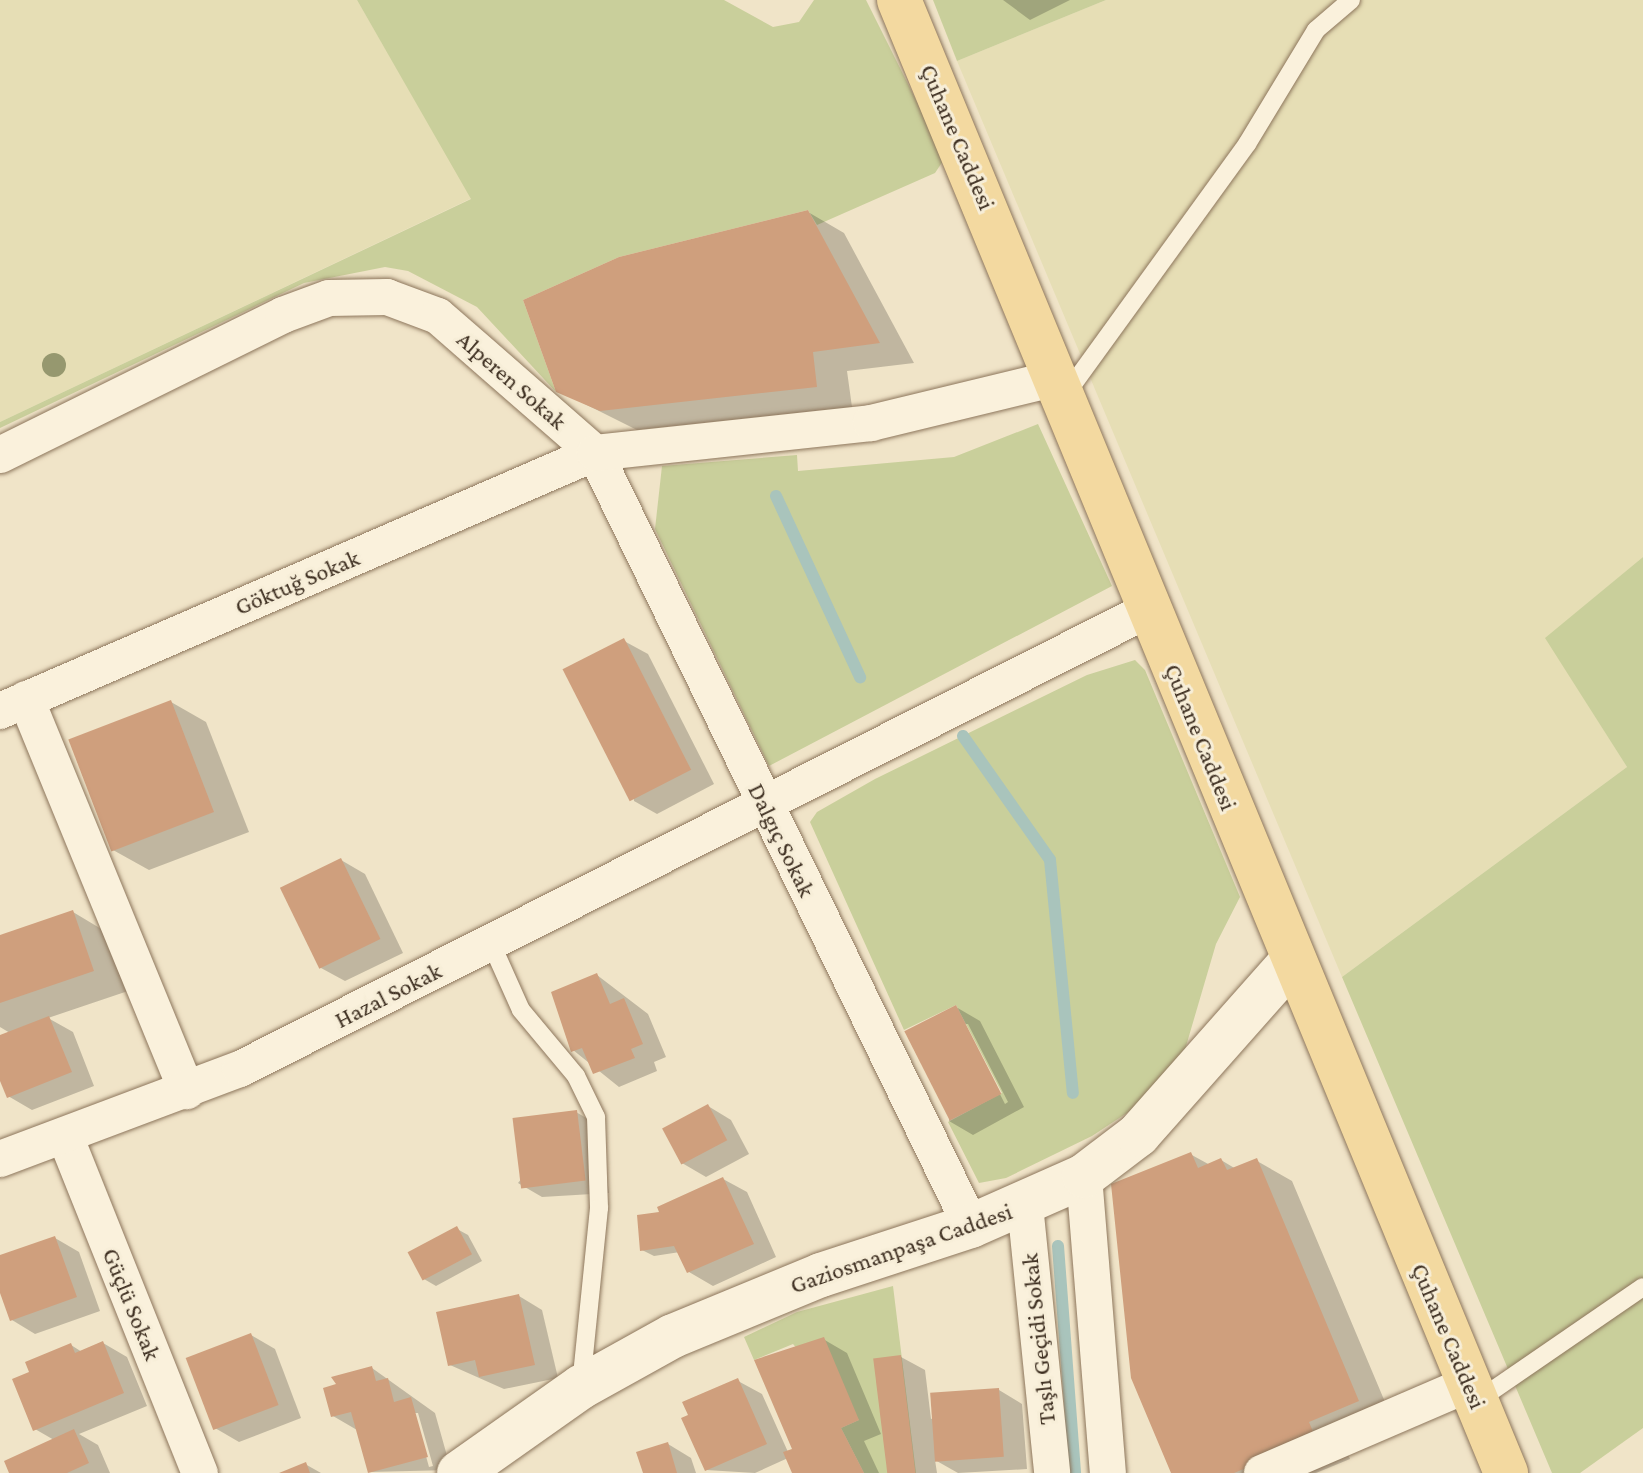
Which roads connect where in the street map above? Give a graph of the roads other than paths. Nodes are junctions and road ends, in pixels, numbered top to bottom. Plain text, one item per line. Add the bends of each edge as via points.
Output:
1 (899, 0) edge
2 (1351, 0) edge
3 (1057, 390) junction
4 (595, 453) junction
5 (0, 455) edge
6 (1148, 610) junction
7 (13, 705) edge
8 (766, 808) junction
9 (491, 943) junction
10 (1293, 960) junction
11 (187, 1091) junction
12 (65, 1136) junction
13 (0, 1159) edge
14 (1084, 1176) junction
15 (1025, 1205) junction
16 (971, 1226) junction
17 (1643, 1287) edge
18 (581, 1387) junction
19 (1473, 1393) junction
20 (200, 1473) edge
21 (459, 1473) edge
22 (1052, 1473) edge
23 (1108, 1473) edge
24 (1262, 1473) edge
25 (1506, 1473) edge

1 - 3 main road, Çuhane Caddesi via 990,212
2 - 3 lane via 1316,30 1247,144
3 - 4 street via 871,423
3 - 6 main road, Çuhane Caddesi
4 - 5 street, Alperen Sokak via 438,316 387,297 329,298 283,315
4 - 7 street, Göktuğ Sokak
4 - 8 street, Dalgıç Sokak
6 - 8 street, Hazal Sokak
6 - 10 main road, Çuhane Caddesi
7 - 11 street
8 - 9 street, Hazal Sokak
8 - 16 street, Dalgıç Sokak
9 - 11 street, Hazal Sokak
9 - 18 lane via 521,1010 576,1076 596,1117 599,1208
10 - 14 street, Gaziosmanpaşa Caddesi via 1138,1135
10 - 19 main road, Çuhane Caddesi
11 - 12 street, Hazal Sokak
12 - 13 street, Hazal Sokak
12 - 20 street, Güçlü Sokak
14 - 15 street, Gaziosmanpaşa Caddesi
14 - 23 street
15 - 16 street, Gaziosmanpaşa Caddesi
15 - 22 street, Taşlı Geçidi Sokak
16 - 18 street, Gaziosmanpaşa Caddesi via 749,1302 634,1355
17 - 19 lane
18 - 21 street, Gaziosmanpaşa Caddesi
19 - 24 street
19 - 25 main road, Çuhane Caddesi

